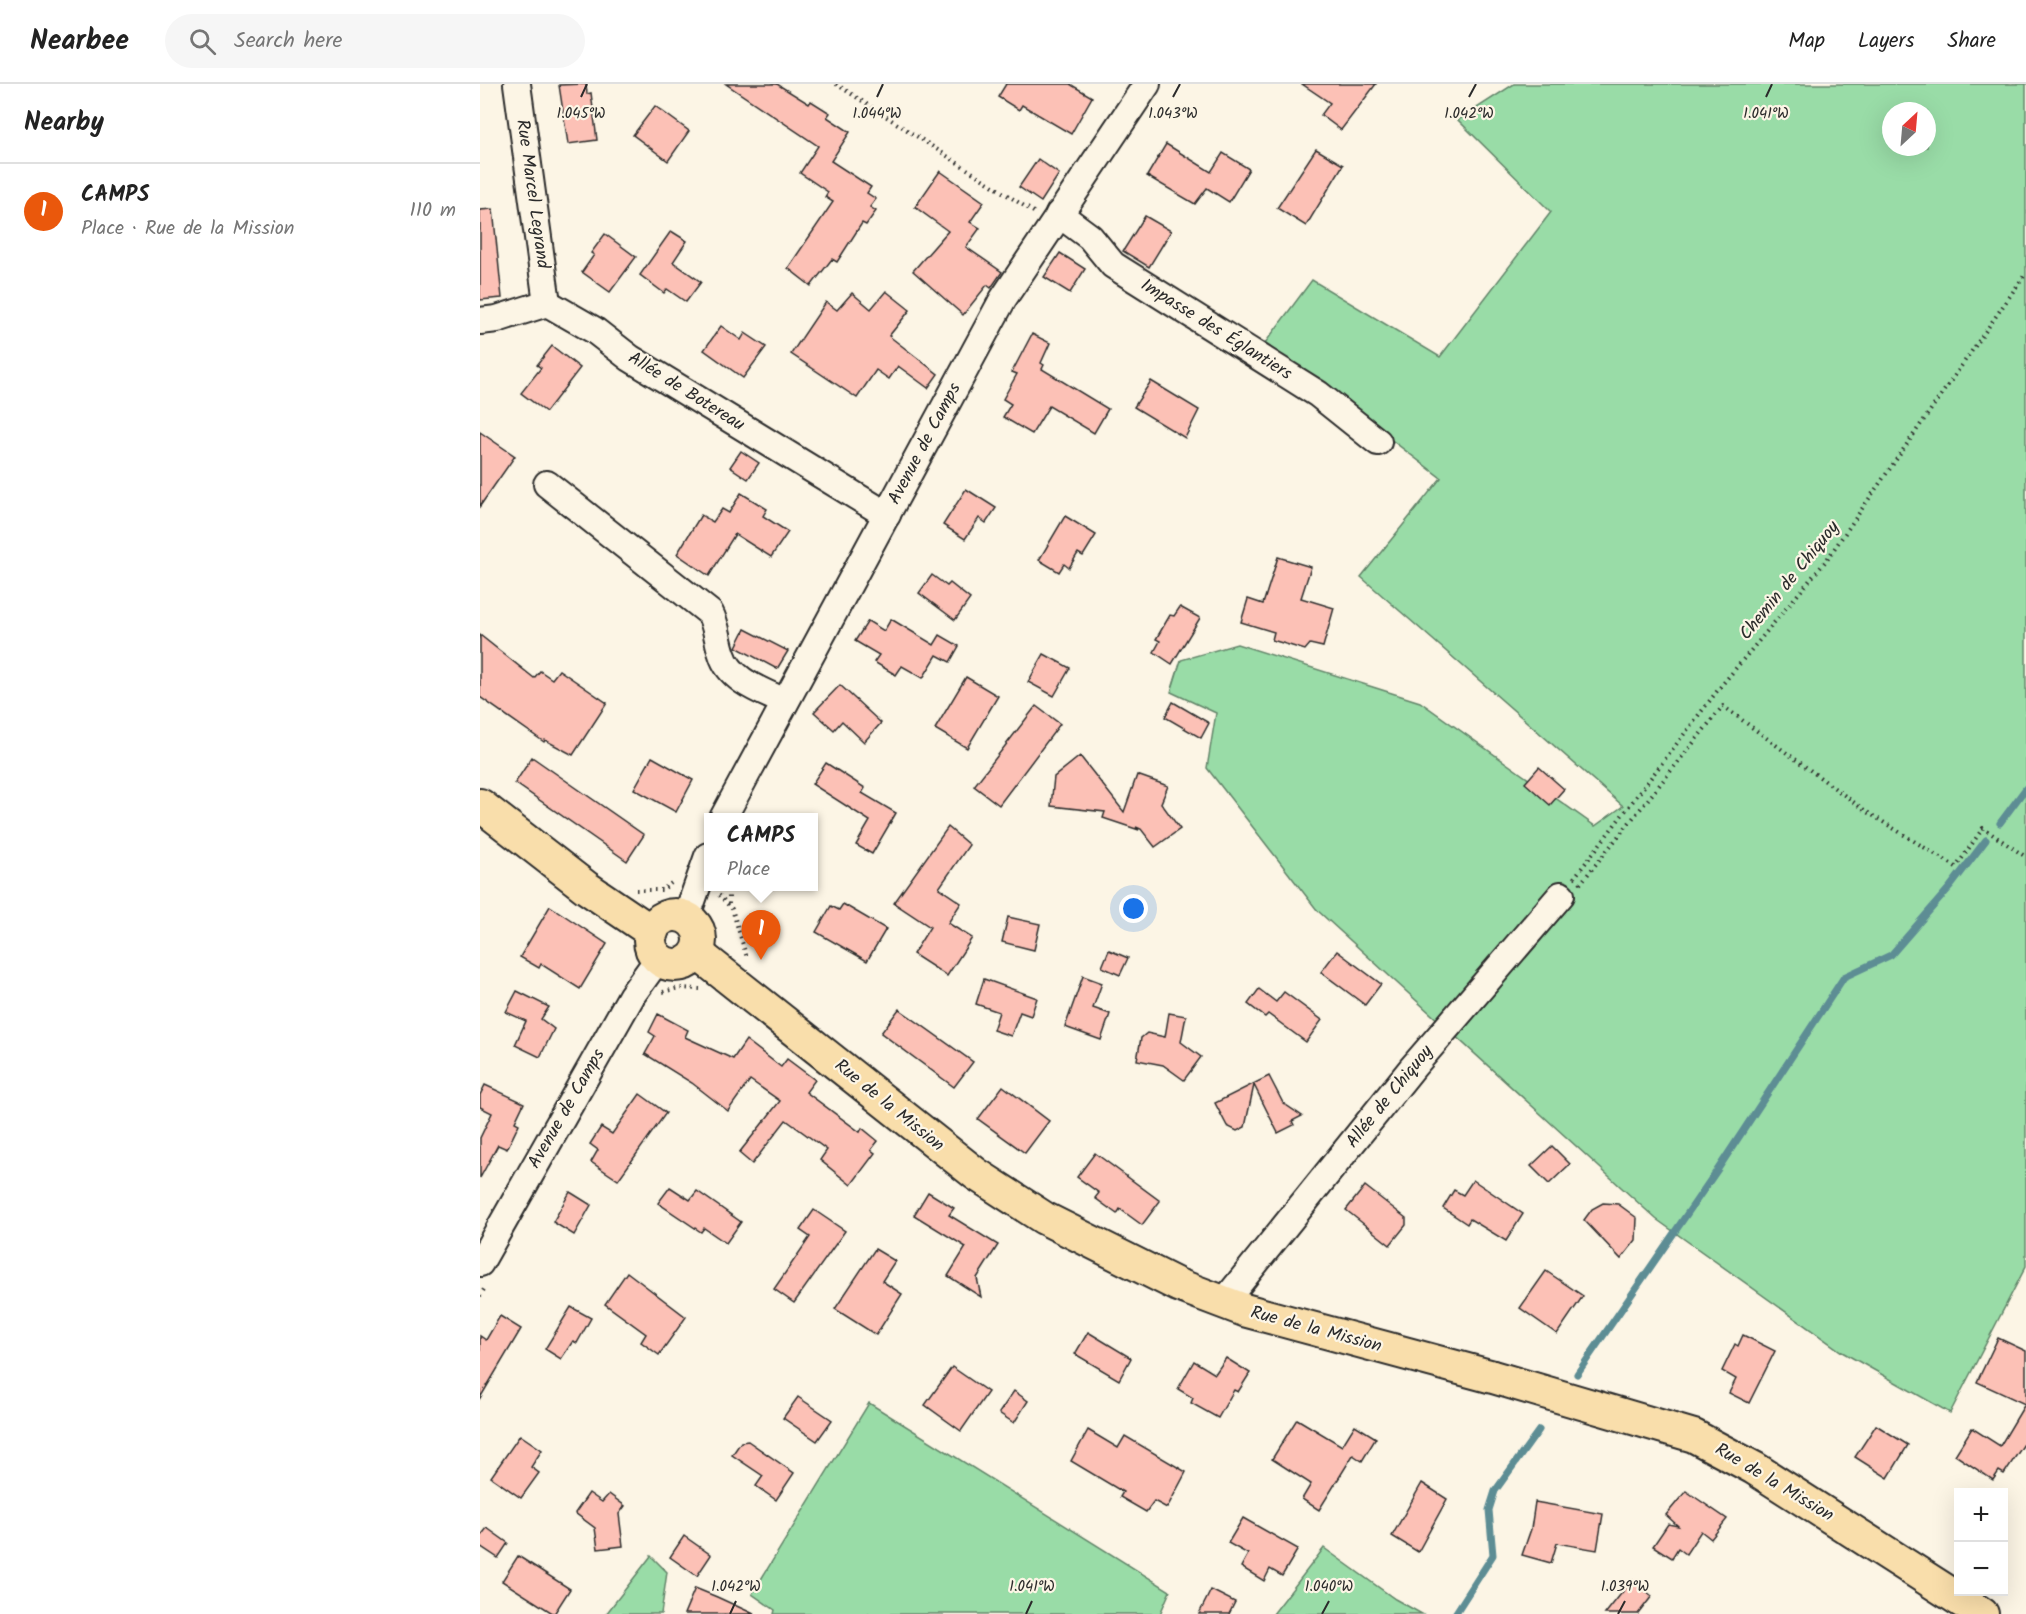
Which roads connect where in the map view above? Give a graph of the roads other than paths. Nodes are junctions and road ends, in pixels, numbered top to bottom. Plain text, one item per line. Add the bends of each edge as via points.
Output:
1 (517, 84) edge
2 (1147, 84) edge
3 (1055, 219) junction
4 (547, 303) junction
5 (480, 321) edge
6 (1378, 442) dead end
7 (547, 484) dead end
8 (886, 515) junction
9 (785, 702) junction
10 (480, 805) edge
11 (726, 813) edge
12 (704, 869) edge
13 (1568, 893) road end
14 (686, 918) junction
15 (655, 945) junction
16 (697, 953) junction
17 (486, 1270) edge
18 (1224, 1302) junction
19 (1982, 1614) edge

1 - 4 street, Rue Marcel Legrand
2 - 3 street, Avenue de Camps
3 - 6 street, Impasse des Églantiers via 1090,237 1113,265 1318,394
3 - 8 street, Avenue de Camps via 1004,299
4 - 5 street
4 - 8 street, Allée de Botereau
7 - 9 street via 710,613 717,625 726,664 742,680
8 - 9 street, Avenue de Camps
9 - 11 street, Avenue de Camps
10 - 15 main road
12 - 14 street
13 - 18 street, Allée de Chiquoy via 1413,1067
14 - 15 main road via 670,916 656,924
14 - 16 main road via 698,929
15 - 16 main road via 665,963 680,965
15 - 17 street, Avenue de Camps
16 - 18 main road, Rue de la Mission via 744,975 976,1174 1044,1218 1168,1280
18 - 19 main road, Rue de la Mission via 1694,1436 1755,1468

